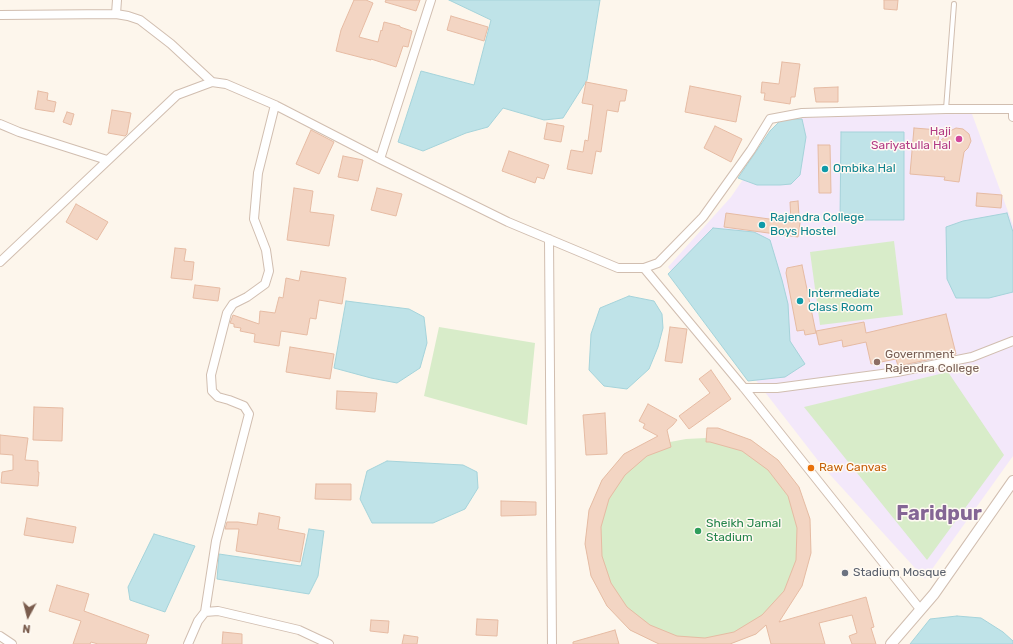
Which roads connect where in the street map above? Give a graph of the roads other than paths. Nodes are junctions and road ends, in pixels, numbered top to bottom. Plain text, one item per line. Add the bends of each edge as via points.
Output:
1 (117, 0) edge
2 (431, 0) edge
3 (954, 4) dead end
4 (116, 14) junction
5 (0, 15) edge
6 (212, 82) junction
7 (275, 105) junction
8 (946, 109) junction
9 (1013, 109) edge
10 (1013, 117) edge
11 (0, 124) edge
12 (380, 159) junction
13 (107, 160) junction
14 (549, 239) junction
15 (0, 262) edge
16 (644, 268) junction
17 (1013, 341) edge
18 (744, 388) junction
19 (1013, 481) edge
20 (920, 610) junction
21 (205, 612) junction
22 (0, 636) edge
23 (12, 644) edge
24 (188, 644) edge
25 (329, 644) edge
26 (552, 644) edge
27 (890, 644) edge

1 - 4 street
2 - 12 street
3 - 8 lane
4 - 5 street
4 - 6 street via 140,20 171,44
6 - 7 street via 226,84
6 - 13 street via 177,95
7 - 12 street
7 - 21 street via 258,173 254,219 266,250 269,271 266,284 233,304 227,313 211,375 212,391 218,397 244,406 249,414 216,541
8 - 9 street
8 - 16 street via 802,113 770,119 751,150 702,217 658,263
9 - 10 street
11 - 13 street
12 - 14 street via 508,222
13 - 15 street
14 - 16 street via 618,268
14 - 26 street
16 - 18 street
17 - 18 street via 972,357 897,372 777,388
18 - 20 street
19 - 20 street
20 - 27 street
21 - 24 street
21 - 25 street via 218,611 281,625
22 - 23 street

